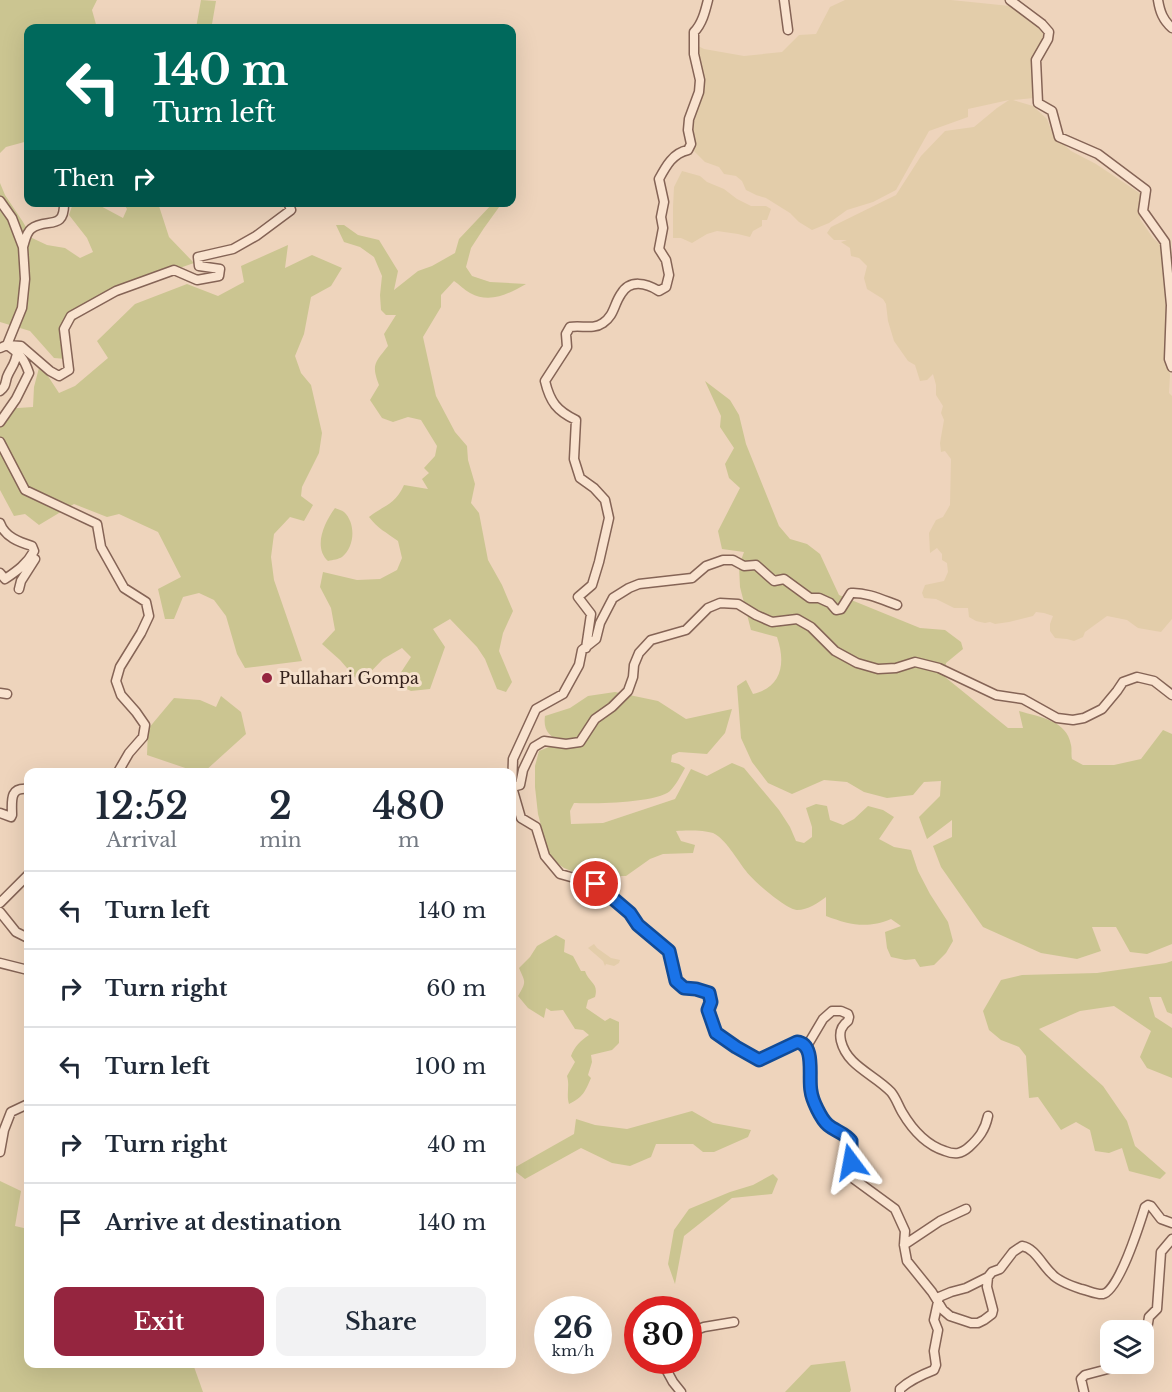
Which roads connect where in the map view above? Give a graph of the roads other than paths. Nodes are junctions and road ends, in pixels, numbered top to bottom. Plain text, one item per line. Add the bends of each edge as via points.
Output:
1 (708, 0) edge
2 (784, 0) edge
3 (1010, 0) edge
4 (1158, 0) edge
5 (1172, 28) edge
6 (788, 30) dead end
7 (0, 201) edge
8 (64, 207) edge
9 (290, 207) edge
10 (23, 247) junction
11 (4, 346) edge
12 (17, 352) junction
13 (1172, 367) edge
14 (0, 391) edge
15 (0, 422) edge
16 (0, 442) edge
17 (0, 523) edge
18 (34, 551) junction
19 (1, 575) edge
20 (19, 589) dead end
21 (897, 605) dead end
22 (586, 648) junction
23 (1172, 695) edge
24 (120, 768) edge
25 (513, 768) edge
26 (516, 786) edge
27 (24, 788) edge
28 (516, 801) edge
29 (0, 813) edge
30 (24, 879) edge
31 (0, 903) edge
32 (0, 912) edge
33 (24, 936) edge
34 (0, 963) edge
35 (24, 969) edge
36 (807, 1046) junction
37 (24, 1106) edge
38 (988, 1116) dead end
39 (0, 1152) edge
40 (966, 1209) dead end
41 (1172, 1223) edge
42 (1172, 1239) edge
43 (904, 1245) junction
44 (988, 1277) junction
45 (939, 1303) junction
46 (1148, 1320) edge
47 (734, 1322) dead end
48 (702, 1328) edge
49 (1100, 1371) edge
50 (669, 1374) edge
51 (681, 1392) edge
52 (900, 1392) edge
53 (1084, 1392) edge

1 - 22 street via 694,32 700,80 689,119 691,144 688,150 672,158 659,180 664,202 659,249 669,275 666,287 659,291 646,284 632,285 621,293 610,317 602,324 570,327 565,351 545,381 548,396 556,407 576,420 574,459 580,478 605,500 609,518 592,585 578,597 591,614
2 - 6 street
3 - 13 street via 1049,32 1036,60 1038,103 1052,111 1059,137 1098,154 1146,190 1143,211 1165,242
4 - 5 street via 1164,20
7 - 10 street via 12,218
8 - 10 street via 58,221 31,229
9 - 11 street via 291,210 234,249 198,257 199,266 220,269 219,276 197,280 174,270 116,291 71,316 64,329 69,370 59,376 21,346
10 - 11 street via 22,308
11 - 12 street
12 - 14 street
12 - 15 street via 29,373
16 - 24 street via 25,490 97,524 101,547 124,588 146,602 149,615 116,681 121,695 145,725 143,737
17 - 18 street via 8,535 32,546
18 - 19 street via 18,571 5,579
18 - 20 street via 38,549 39,553
21 - 22 street via 851,593 841,609 836,610 830,603 810,598 784,579 774,581 756,565 723,560 706,566 692,578 628,588 613,598 596,639
22 - 25 street via 563,694 536,709 513,759
23 - 26 street via 1154,681 1137,677 1123,682 1101,709 1084,718 1057,718 1023,699 996,695 915,662 878,669 857,663 835,651 797,619 772,622 738,604 720,603 708,608 686,630 651,640 634,664 628,691 595,719 580,742 544,741 534,747
27 - 29 street via 15,791 12,797 11,817
28 - 36 street via 521,818 536,827 545,856 560,874 596,884 669,951 676,981 684,988 709,993 708,1010 716,1033 759,1060 797,1042
30 - 31 street
32 - 33 street
34 - 35 street
36 - 38 street via 832,1011 848,1014 840,1036 848,1057 890,1091 912,1127 928,1144 954,1155 964,1152 981,1136
36 - 43 street via 811,1093 821,1116 851,1141 854,1179 895,1209 905,1231
37 - 39 street via 11,1112
40 - 43 street
41 - 44 street via 1161,1219 1151,1206 1145,1207 1115,1284 1106,1293 1077,1288 1053,1276 1022,1246
42 - 46 street via 1161,1252 1157,1309
43 - 45 street via 907,1261
44 - 45 street via 939,1297
44 - 45 street via 993,1310 984,1320 971,1323 950,1316
45 - 52 street via 934,1320 938,1330 934,1370 917,1376
47 - 48 street
49 - 53 street via 1085,1375
50 - 51 street

